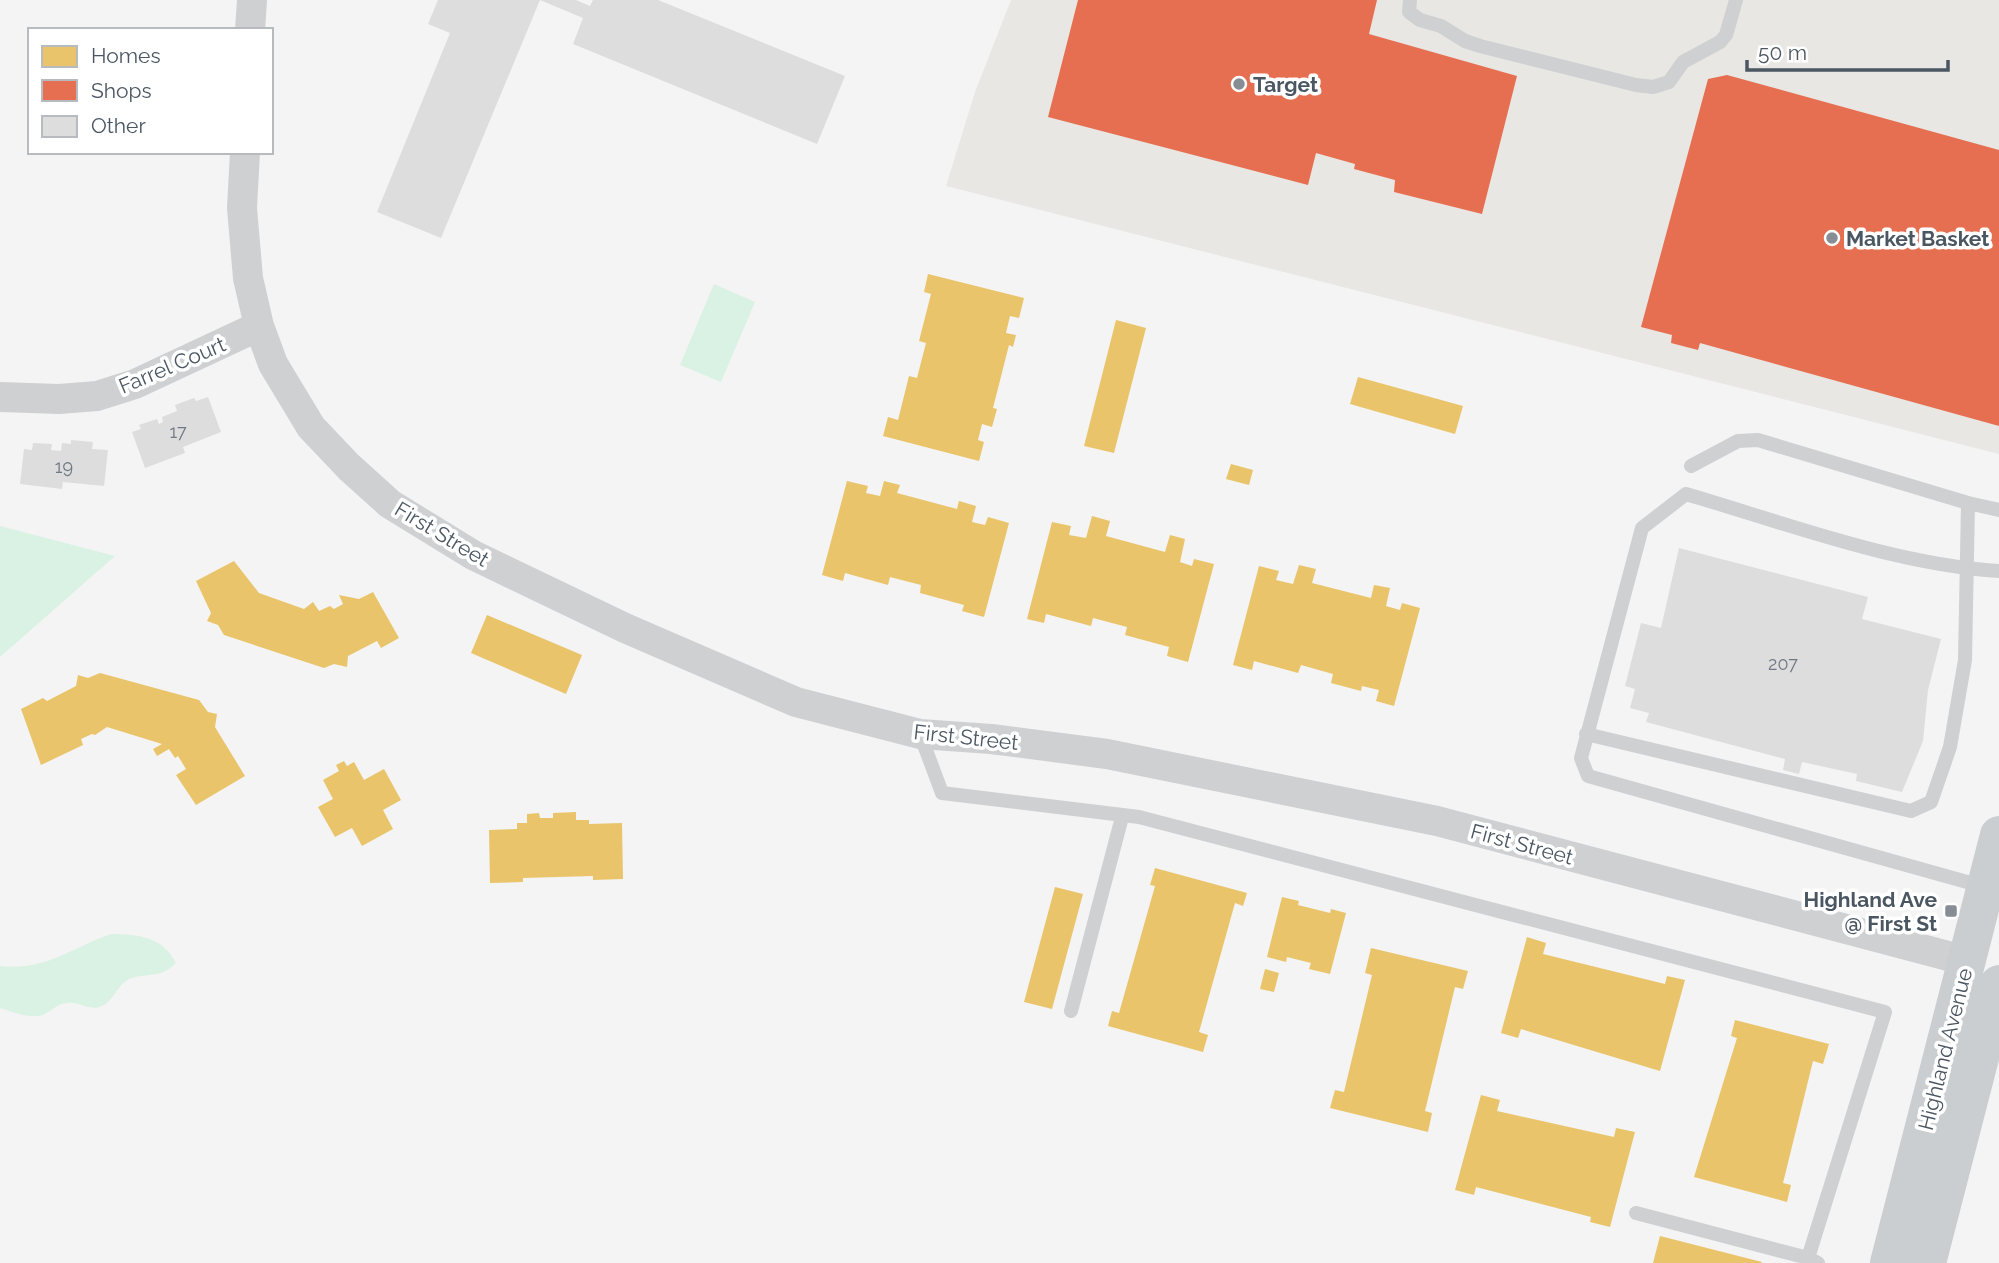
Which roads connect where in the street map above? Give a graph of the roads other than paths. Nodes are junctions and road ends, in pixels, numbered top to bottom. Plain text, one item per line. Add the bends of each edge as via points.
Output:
1 (252, 0) edge
2 (1410, 0) edge
3 (1735, 0) edge
4 (250, 28) edge
5 (245, 154) edge
6 (259, 326) junction
7 (0, 397) edge
8 (1691, 466) dead end
9 (1968, 503) junction
10 (1999, 510) edge
11 (1966, 569) junction
12 (1999, 571) edge
13 (920, 734) junction
14 (1586, 734) junction
15 (1122, 817) junction
16 (1999, 835) edge
17 (1986, 887) junction
18 (1967, 961) junction
19 (1999, 984) edge
20 (1072, 1011) dead end
21 (1636, 1213) dead end
22 (1813, 1260) edge
23 (1889, 1263) edge
24 (1927, 1263) edge

1 - 4 street
2 - 3 lane via 1409,12 1414,17 1465,41 1653,87 1669,82 1683,62 1720,42
5 - 6 street, First Street via 242,208 248,278
6 - 7 street, Farrel Court via 135,384 97,396
6 - 13 street, First Street via 273,363 311,427 390,504 473,555 625,628 796,702
8 - 9 lane via 1738,441 1758,440
9 - 10 lane
9 - 11 lane
11 - 12 lane
11 - 14 lane via 1855,544 1686,494 1642,527
11 - 14 lane via 1965,660 1950,747 1931,802 1911,811
13 - 15 lane via 942,793
13 - 18 street, First Street via 991,738 1107,754 1437,821
14 - 17 lane via 1581,758 1588,776
15 - 20 lane
15 - 22 lane via 1139,817 1885,1012
16 - 17 main road, Highland Avenue
17 - 18 main road, Highland Avenue
18 - 23 main road, Highland Avenue
19 - 24 main road, Highland Avenue
21 - 22 lane

